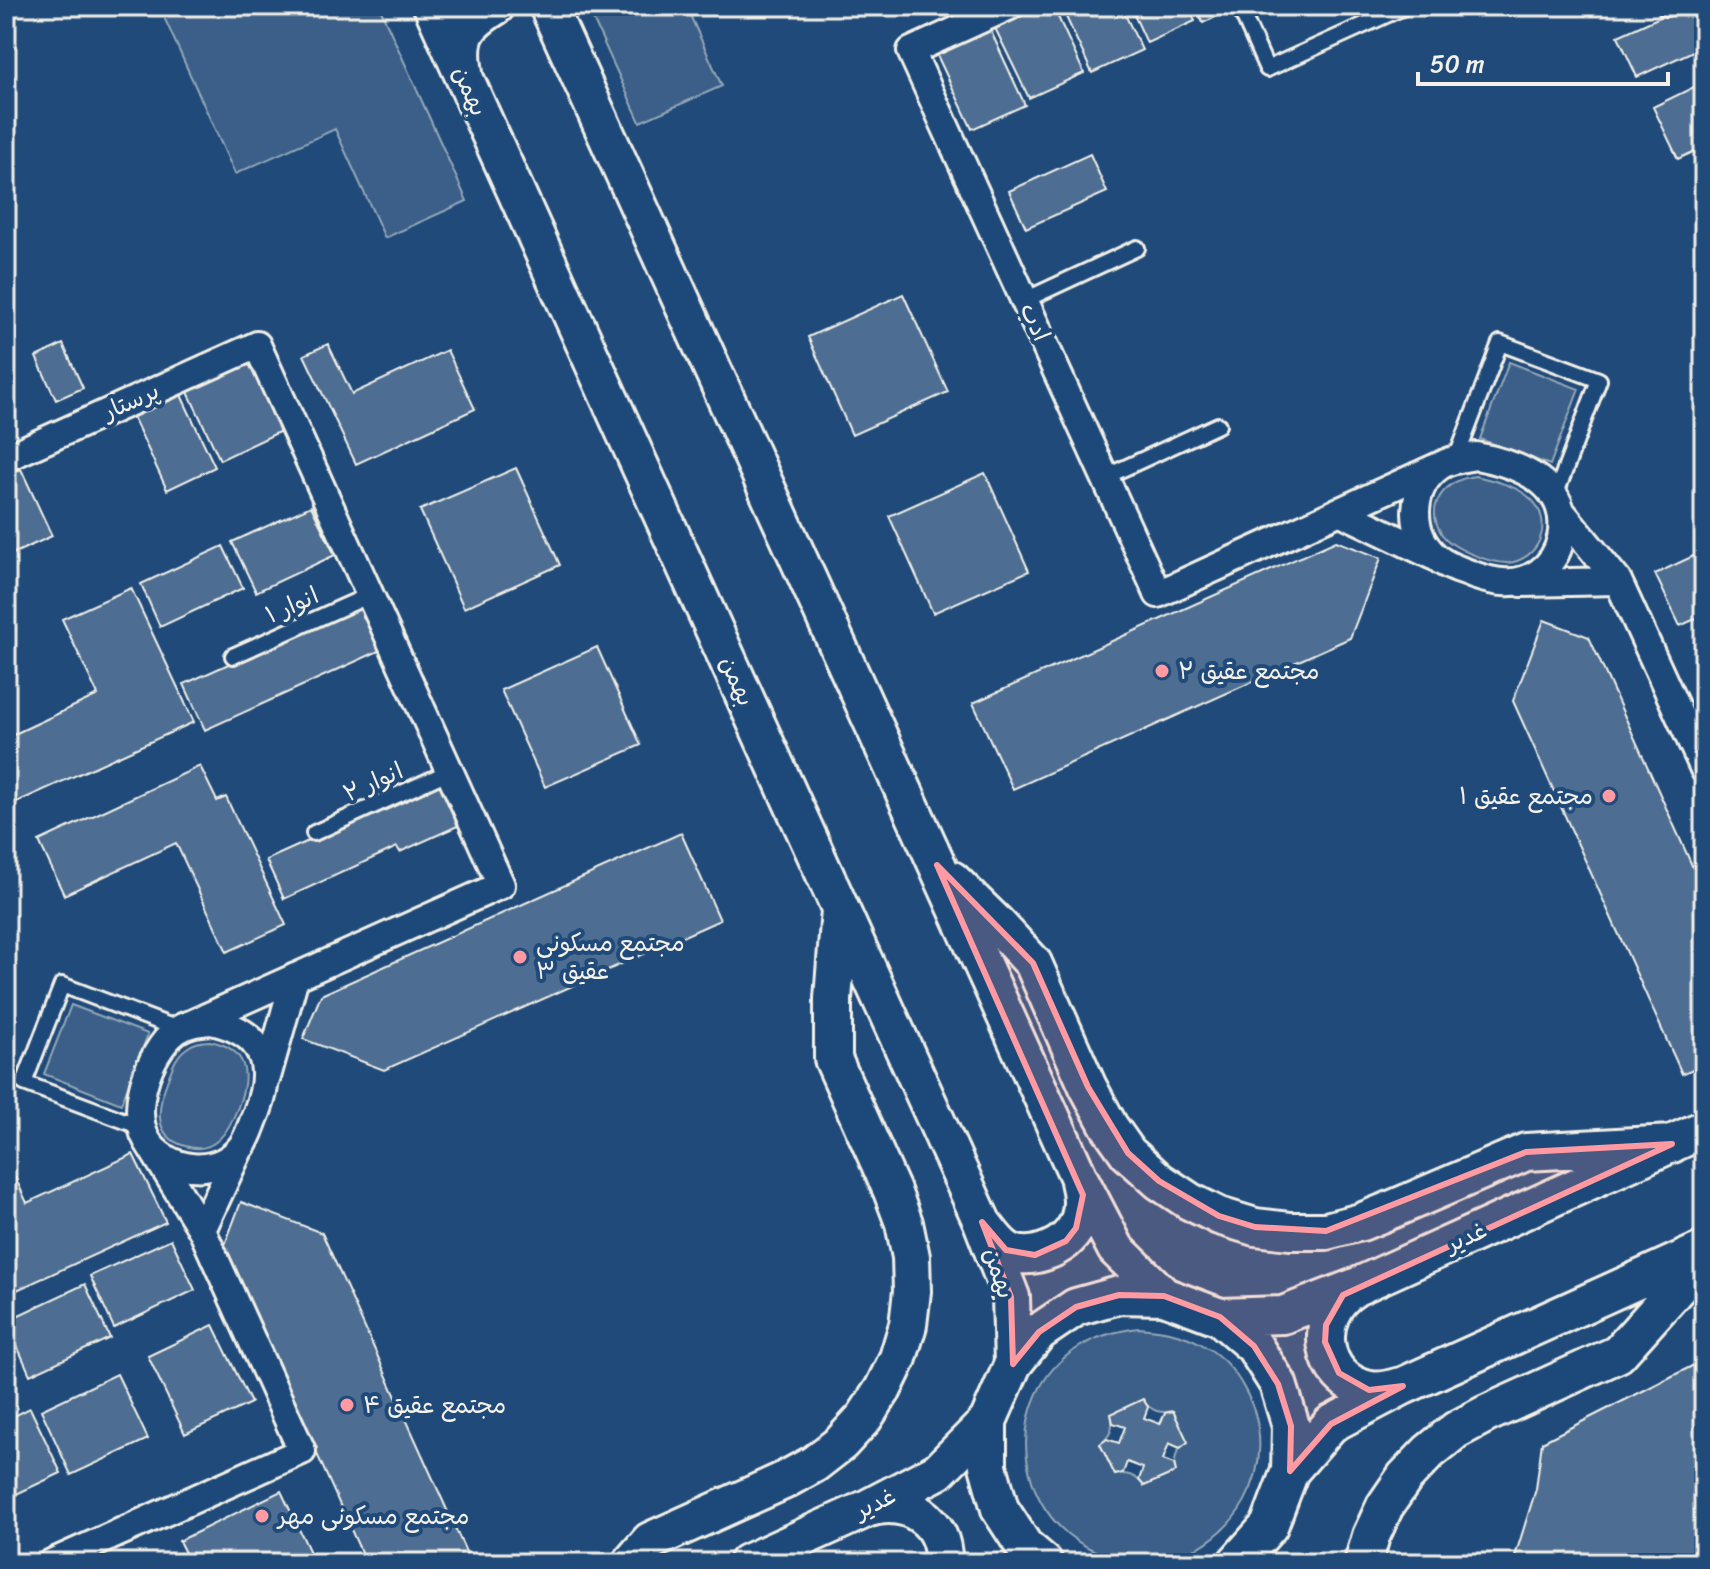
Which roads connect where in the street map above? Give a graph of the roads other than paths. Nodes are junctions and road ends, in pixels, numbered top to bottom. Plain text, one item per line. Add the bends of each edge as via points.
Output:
1 (432, 6) edge
2 (496, 6) edge
3 (524, 6) edge
4 (1010, 6) edge
5 (1239, 6) edge
6 (1406, 6) edge
7 (555, 21) edge
8 (465, 80) junction
9 (1137, 248) dead end
10 (1025, 300) junction
11 (1218, 425) dead end
12 (6, 458) edge
13 (1449, 462) junction
14 (1105, 477) junction
15 (1558, 503) junction
16 (1339, 511) junction
17 (1437, 558) junction
18 (1618, 581) junction
19 (1503, 583) junction
20 (370, 595) junction
21 (233, 656) dead end
22 (1704, 769) edge
23 (450, 771) junction
24 (314, 833) dead end
25 (937, 865) junction
26 (840, 909) junction
27 (295, 977) junction
28 (186, 1026) junction
29 (266, 1081) junction
30 (144, 1134) junction
31 (1688, 1137) edge
32 (241, 1147) junction
33 (1079, 1178) junction
34 (982, 1222) junction
35 (202, 1230) junction
36 (1704, 1250) edge
37 (1704, 1258) edge
38 (1358, 1286) junction
39 (1164, 1296) junction
40 (1220, 1317) junction
41 (1013, 1364) junction
42 (1403, 1386) junction
43 (988, 1421) junction
44 (1290, 1471) junction
45 (866, 1509) junction
46 (1269, 1526) junction
47 (51, 1563) edge
48 (631, 1563) edge
49 (747, 1563) edge
50 (943, 1563) edge
51 (1044, 1563) edge
52 (1236, 1563) edge
53 (1275, 1563) edge
54 (1363, 1563) edge

1 - 8 main road, بهمن
2 - 8 main road via 467,29
3 - 7 main road
4 - 10 street, ادب via 911,51
5 - 6 lane via 1267,69
7 - 25 main road
8 - 26 main road, بهمن
9 - 10 lane
10 - 14 street, ادب
11 - 14 lane
12 - 20 street, پرستار via 257,345
13 - 15 street via 1476,456 1504,464 1542,481
13 - 15 lane via 1500,343 1557,364 1599,380
13 - 16 street
13 - 17 street via 1428,478 1415,511 1417,528
14 - 16 street, ادب via 1158,594
15 - 18 street
15 - 19 street via 1563,529 1551,562 1521,581
16 - 17 street
17 - 19 street
18 - 19 street
18 - 22 street
20 - 21 lane, انوار ۱
20 - 23 street
23 - 24 lane, انوار ۲
23 - 27 street via 501,885
25 - 31 main road via 1033,963 1088,1087 1128,1153 1159,1181 1219,1216 1255,1227 1326,1231 1361,1222 1526,1152
25 - 33 main road
26 - 34 main road, بهمن
26 - 48 main road via 833,1059 904,1223 912,1291 898,1358 864,1418 814,1464 650,1541
27 - 28 street
27 - 29 street
28 - 29 street via 211,1021 244,1033 257,1047
28 - 30 street via 155,1056 138,1108
28 - 30 lane via 62,985 24,1083
29 - 32 street
30 - 32 street via 160,1155 193,1168 228,1159
30 - 35 street
31 - 38 main road, غدیر
32 - 35 street
33 - 34 main road via 1082,1212 1076,1228 1055,1248 1020,1255 1006,1250
33 - 39 main road via 1116,1249
34 - 41 main road, بهمن via 1011,1297
35 - 47 street via 302,1451
36 - 42 main road
37 - 54 main road via 1618,1354 1486,1414 1429,1452 1385,1506
38 - 40 main road, غدیر via 1283,1315
38 - 42 main road via 1343,1295 1329,1317 1325,1342 1330,1358 1353,1384 1369,1390
39 - 40 main road
39 - 41 main road via 1119,1295 1076,1307 1039,1332
40 - 44 main road via 1254,1346 1278,1384 1291,1426
41 - 43 main road
42 - 44 main road via 1331,1424
43 - 45 main road, غدیر via 938,1471
43 - 51 main road via 988,1466 1000,1509 1024,1546
44 - 46 main road
45 - 49 main road, غدیر
45 - 50 main road via 883,1504 916,1511 939,1536
46 - 52 main road
46 - 53 main road

